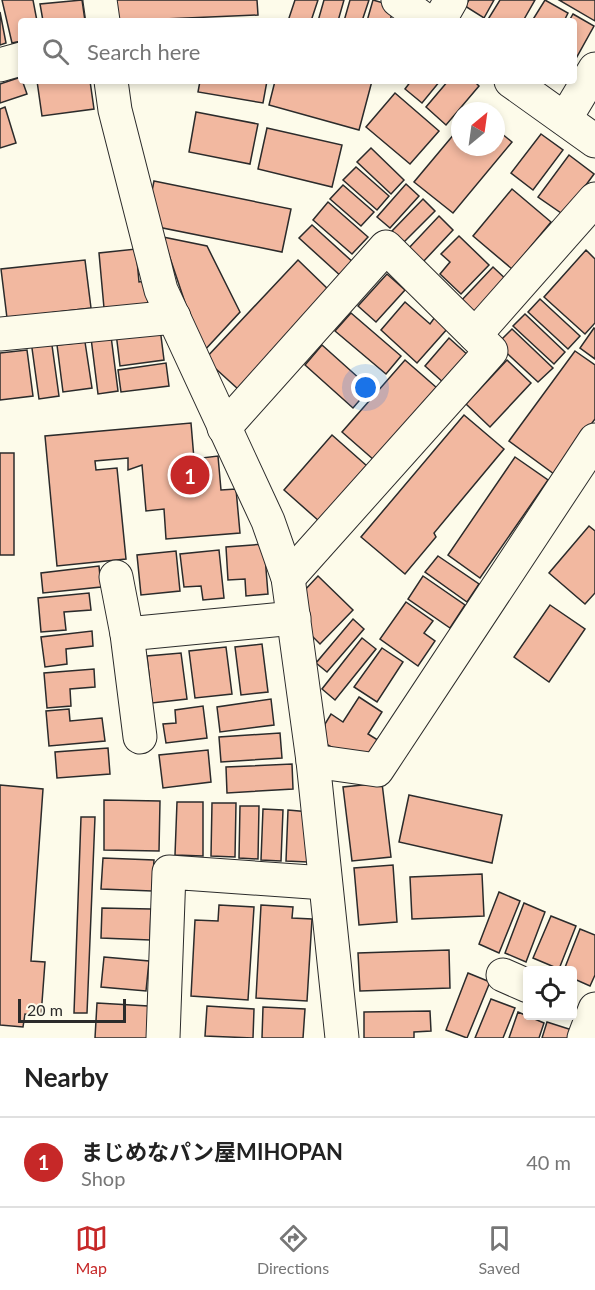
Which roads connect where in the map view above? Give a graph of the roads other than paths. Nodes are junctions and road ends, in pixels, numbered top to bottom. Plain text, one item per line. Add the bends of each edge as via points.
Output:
1 (100, 0) edge
2 (398, 0) edge
3 (451, 0) edge
4 (103, 18) edge
5 (422, 18) edge
6 (441, 18) edge
7 (18, 60) edge
8 (0, 65) edge
9 (595, 69) edge
10 (111, 84) edge
11 (515, 84) edge
12 (565, 119) junction
13 (595, 141) edge
14 (595, 199) edge
15 (174, 317) junction
16 (0, 334) edge
17 (475, 336) junction
18 (224, 428) junction
19 (595, 440) edge
20 (116, 577) dead end
21 (288, 578) junction
22 (294, 618) junction
23 (127, 634) junction
24 (140, 737) dead end
25 (313, 761) junction
26 (326, 883) junction
27 (163, 1038) edge
28 (342, 1038) edge

1 - 4 street
2 - 5 street
3 - 6 street
7 - 8 street
9 - 12 street
10 - 15 street via 161,290
11 - 12 street
12 - 13 street
14 - 17 street
15 - 16 street
15 - 18 street
17 - 18 street via 386,247
17 - 21 street via 491,351
18 - 21 street via 268,521
19 - 25 street via 377,770
20 - 23 street
21 - 22 street
22 - 23 street
22 - 25 street
23 - 24 street
25 - 26 street
26 - 27 street via 169,872
26 - 28 street

